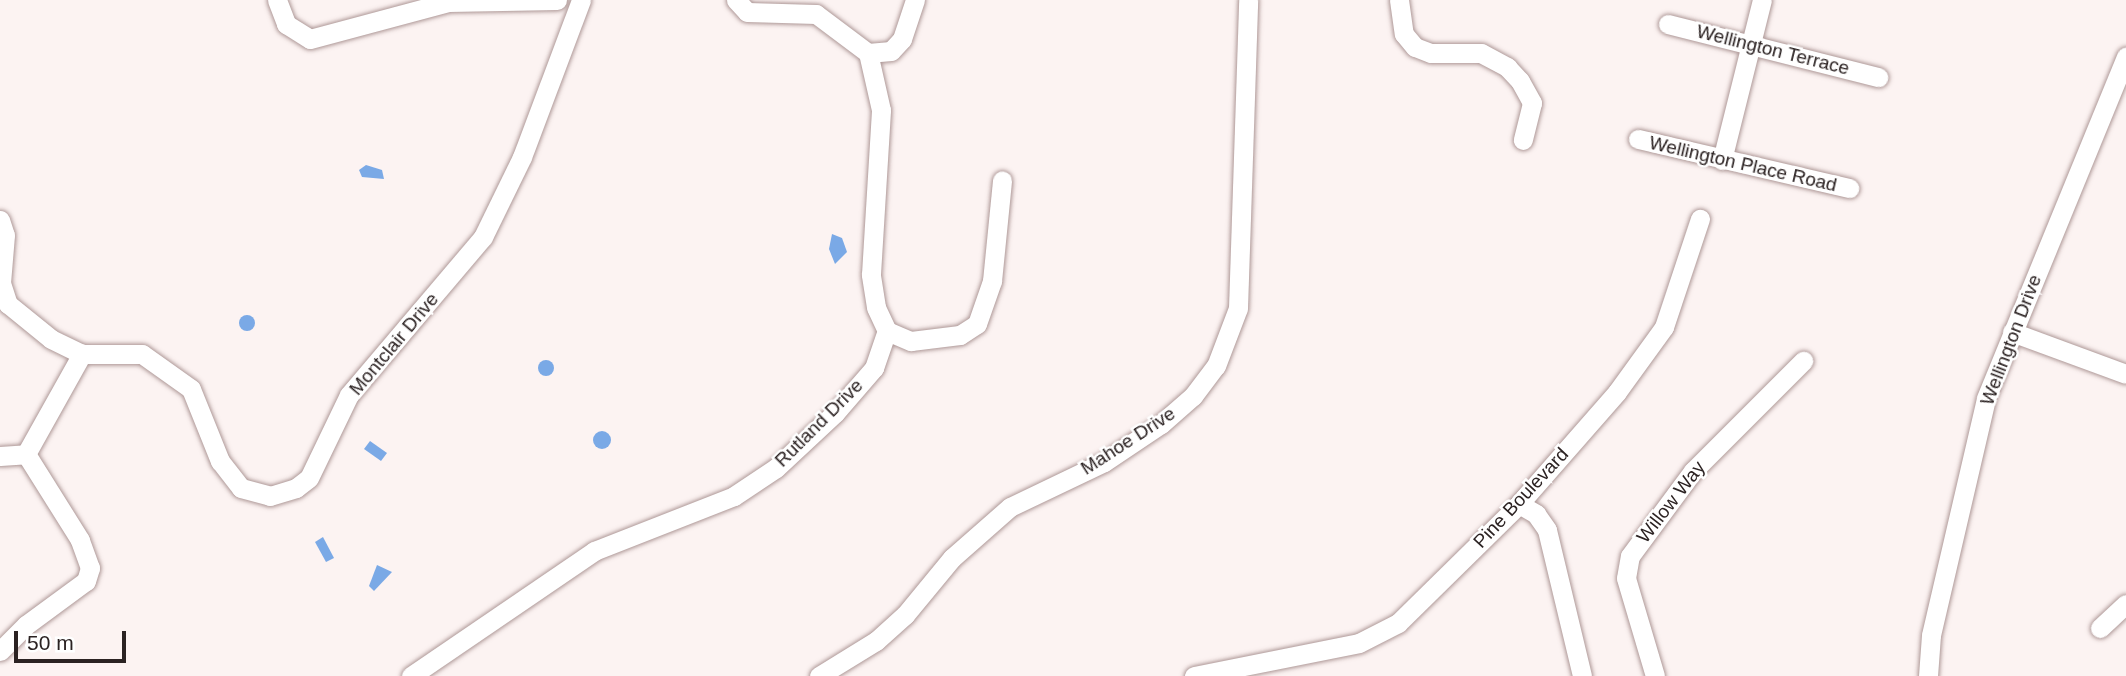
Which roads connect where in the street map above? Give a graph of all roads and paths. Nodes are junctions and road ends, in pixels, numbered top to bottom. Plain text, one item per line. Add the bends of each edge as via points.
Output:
1 (277, 0) edge
2 (557, 0) edge
3 (581, 0) edge
4 (736, 0) edge
5 (915, 0) edge
6 (1248, 0) edge
7 (1399, 0) edge
8 (1762, 0) edge
9 (1668, 24) dead end
10 (1751, 46) junction
11 (868, 52) junction
12 (2126, 57) edge
13 (1878, 77) dead end
14 (1638, 139) dead end
15 (1523, 140) dead end
16 (1723, 160) junction
17 (1002, 180) dead end
18 (1849, 188) dead end
19 (1700, 219) dead end
20 (0, 220) edge
21 (887, 331) junction
22 (2012, 332) junction
23 (82, 354) junction
24 (1803, 361) dead end
25 (2126, 374) edge
26 (26, 454) junction
27 (0, 456) edge
28 (1519, 504) junction
29 (2126, 604) edge
30 (2100, 628) dead end
31 (0, 651) edge
32 (1243, 673) edge
33 (411, 676) edge
34 (818, 676) edge
35 (1194, 676) edge
36 (1582, 676) edge
37 (1655, 676) edge
38 (1928, 676) edge

1 - 2 street via 286,24 310,39 448,2
3 - 23 street, Montclair Drive via 522,156 476,249 349,395 309,478 296,488 270,496 241,488 220,461 191,389 159,363 142,354
4 - 11 street via 747,12 816,14
5 - 11 street via 902,39 891,51
6 - 34 street, Mahoe Drive via 1238,308 1216,366 1193,396 1161,424 1104,462 1010,507 952,558 905,615 876,641
7 - 15 street via 1404,34 1415,47 1431,53 1481,53 1520,80 1532,103
8 - 10 street
9 - 10 street, Wellington Terrace
10 - 13 street, Wellington Terrace
10 - 16 street
11 - 21 street via 881,110 870,274 876,307
12 - 22 street, Wellington Drive
14 - 16 street, Wellington Place Road
16 - 18 street, Wellington Place Road
17 - 21 street via 992,281 978,324 960,335 911,341
19 - 28 street, Pine Boulevard via 1664,327 1617,392
20 - 23 street via 5,235 1,283 8,304 51,339
21 - 33 street, Rutland Drive via 874,368 835,413 776,468 734,496 594,551
22 - 25 street
22 - 38 street, Wellington Drive via 1986,398 1931,635
23 - 26 street
24 - 37 street, Willow Way via 1693,471 1630,556 1626,578
26 - 27 street
26 - 31 street via 80,540 90,568 86,580
28 - 32 street, Pine Boulevard via 1381,634
28 - 36 street via 1536,514 1548,530
29 - 30 street
32 - 35 street, Pine Boulevard

